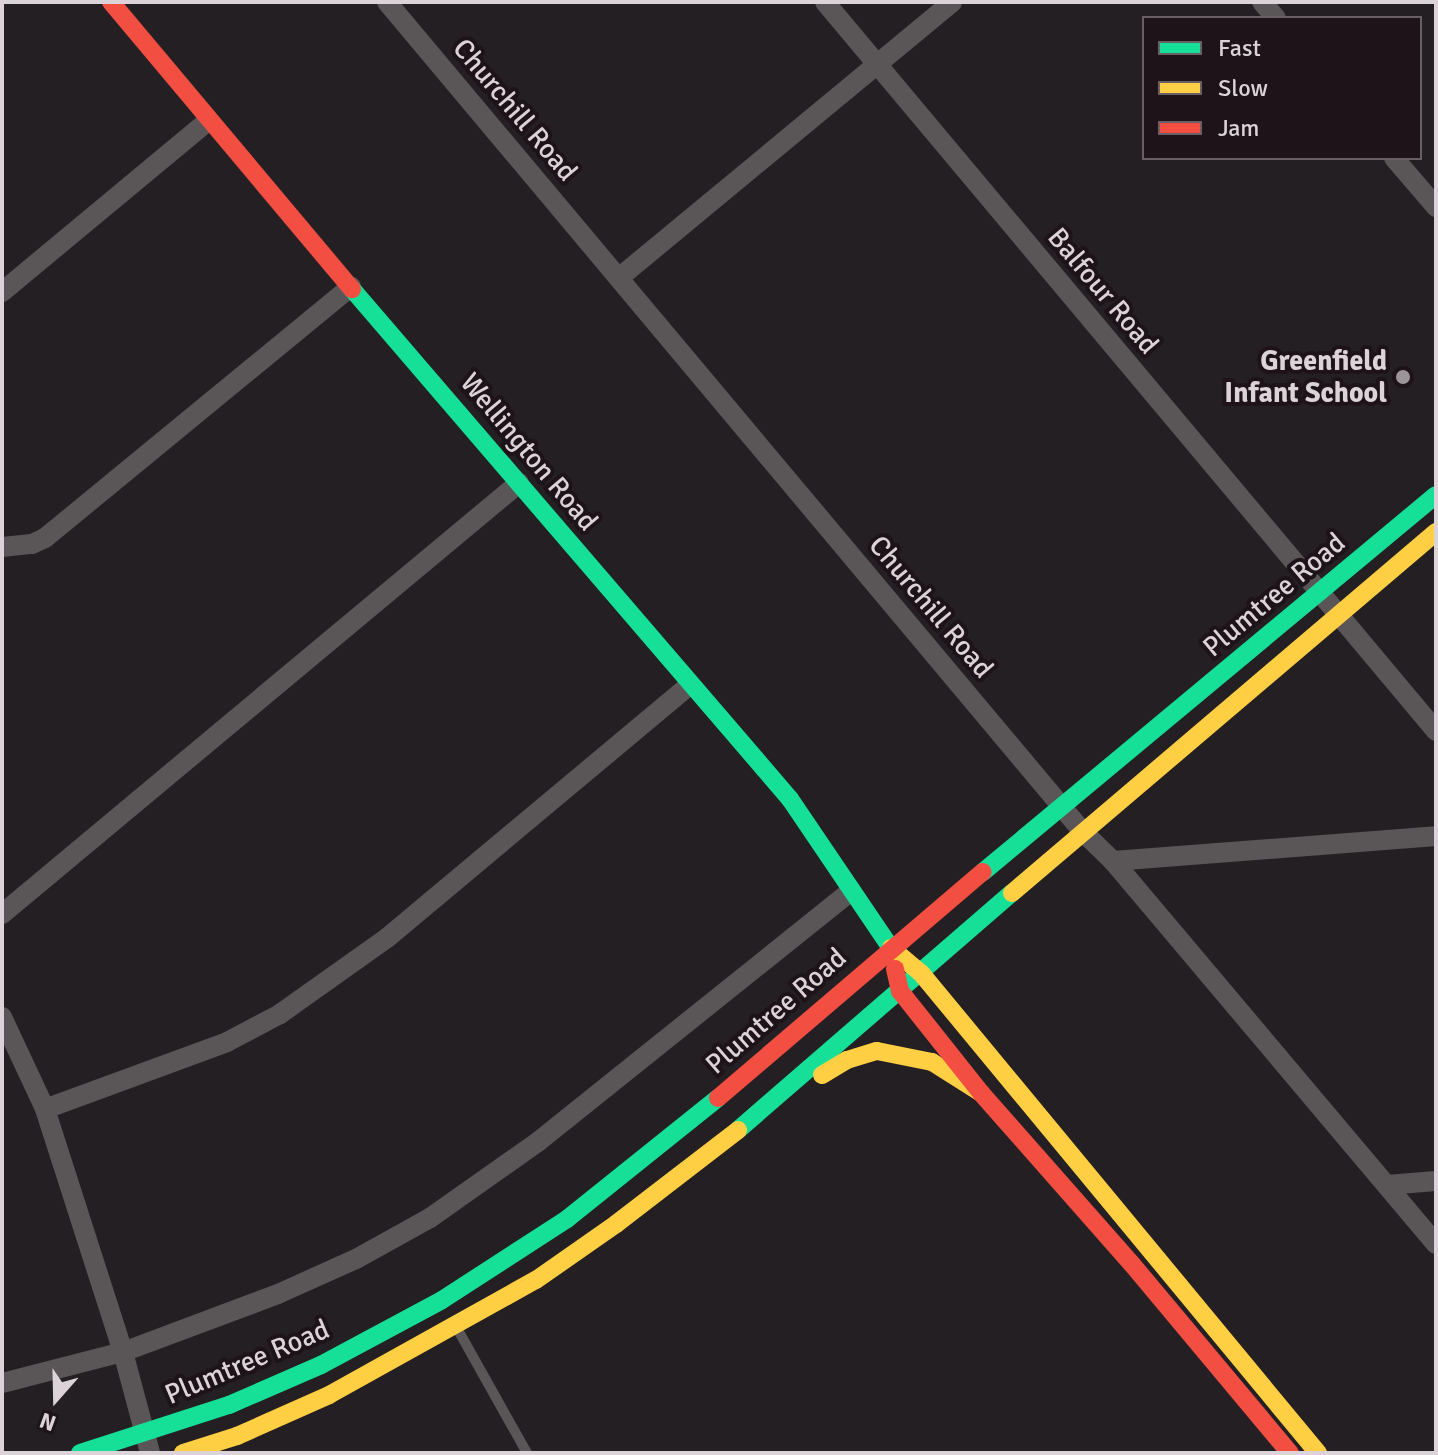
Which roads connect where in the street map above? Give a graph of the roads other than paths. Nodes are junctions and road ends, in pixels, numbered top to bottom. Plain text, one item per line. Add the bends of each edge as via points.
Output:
1 (111, 2) edge
2 (387, 2) edge
3 (825, 2) edge
4 (952, 2) edge
5 (878, 66) junction
6 (208, 121) junction
7 (1396, 160) edge
8 (1436, 207) edge
9 (620, 277) junction
10 (351, 287) junction
11 (2, 292) edge
12 (519, 483) junction
13 (1436, 495) edge
14 (1436, 532) edge
15 (2, 547) edge
16 (1320, 595) junction
17 (1340, 616) junction
18 (690, 685) junction
19 (1436, 731) edge
20 (1061, 806) junction
21 (1082, 831) junction
22 (1436, 836) edge
23 (1113, 861) junction
24 (851, 891) junction
25 (2, 914) edge
26 (891, 948) junction
27 (921, 973) junction
28 (900, 991) junction
29 (2, 1017) edge
30 (981, 1093) junction
31 (771, 1104) junction
32 (45, 1109) junction
33 (1436, 1181) edge
34 (1387, 1185) junction
35 (1436, 1244) edge
36 (442, 1300) junction
37 (457, 1327) junction
38 (123, 1352) junction
39 (2, 1383) edge
40 (148, 1443) edge
41 (80, 1453) edge
42 (183, 1453) edge
43 (527, 1453) edge
44 (1290, 1453) edge
45 (1318, 1453) edge

1 - 6 main road, Wellington Road
2 - 9 street, Churchill Road
3 - 5 street, Balfour Road
4 - 5 street
5 - 9 street
5 - 16 street, Balfour Road
6 - 10 main road, Wellington Road
6 - 11 street
7 - 8 street
9 - 20 street, Churchill Road
10 - 12 main road, Wellington Road
10 - 15 street via 45,538
12 - 18 main road, Wellington Road
12 - 25 street
13 - 16 main road, Plumtree Road
14 - 17 main road, Plumtree Road
16 - 17 street, Balfour Road
16 - 20 main road, Plumtree Road
17 - 19 street, Balfour Road
17 - 21 main road, Plumtree Road
18 - 24 main road, Wellington Road via 790,799
18 - 32 street via 387,938 280,1014 227,1042
20 - 21 street, Churchill Road
20 - 26 main road, Plumtree Road
21 - 23 street, Churchill Road
21 - 27 main road, Plumtree Road
22 - 23 street
23 - 34 street, Churchill Road
24 - 26 main road, Wellington Road
24 - 38 street via 539,1141 430,1218 278,1294
26 - 27 main road
26 - 28 main road
26 - 36 main road, Plumtree Road via 727,1091 567,1219
27 - 28 main road, Plumtree Road
27 - 45 main road
28 - 30 main road
28 - 31 main road, Plumtree Road
29 - 32 street
30 - 31 main road via 932,1062 877,1051 847,1060
30 - 44 main road
31 - 37 main road, Plumtree Road via 594,1240
32 - 38 street
33 - 34 street
34 - 35 street, Churchill Road
36 - 37 lane
36 - 40 main road, Plumtree Road via 321,1365
37 - 42 main road, Plumtree Road via 329,1395 237,1436
37 - 43 lane
38 - 39 street
38 - 40 street
40 - 41 main road, Plumtree Road

